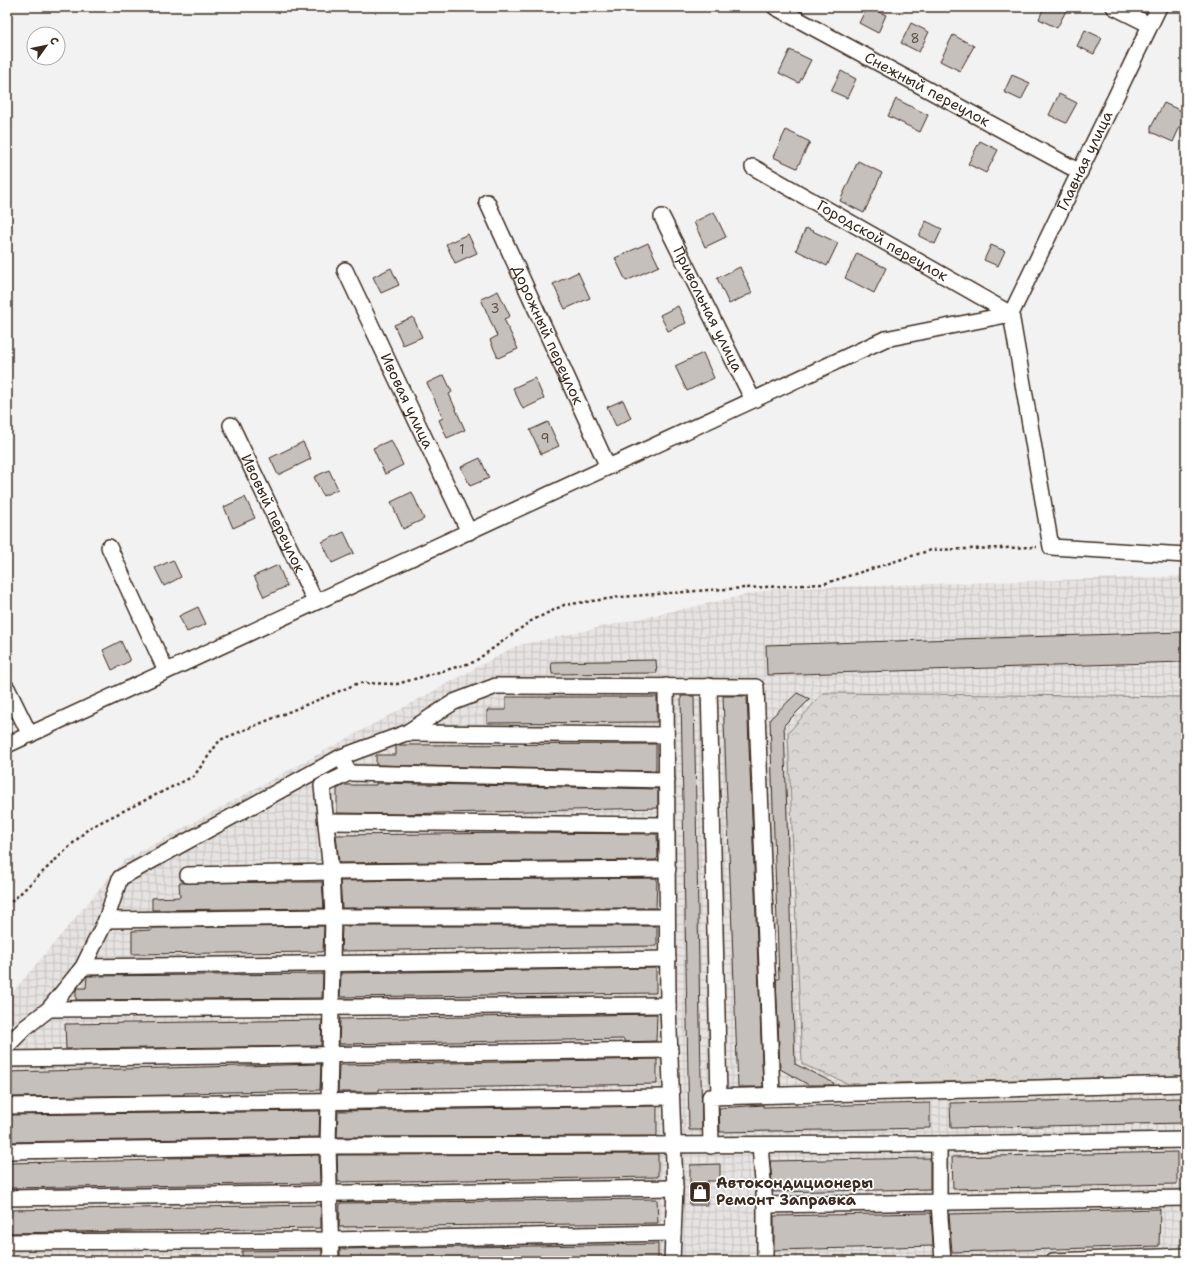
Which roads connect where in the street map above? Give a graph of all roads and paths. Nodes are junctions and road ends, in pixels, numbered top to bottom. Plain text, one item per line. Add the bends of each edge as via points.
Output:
1 (775, 7) edge
2 (1114, 7) edge
3 (1159, 7) edge
4 (1150, 25) junction
5 (753, 167) dead end
6 (1080, 172) junction
7 (487, 202) dead end
8 (662, 218) dead end
9 (345, 270) dead end
10 (1012, 314) junction
11 (753, 400) junction
12 (231, 425) dead end
13 (608, 467) junction
14 (469, 532) junction
15 (109, 547) dead end
16 (1051, 547) junction
17 (1186, 555) edge
18 (315, 601) junction
19 (166, 671) junction
20 (666, 686) junction
21 (709, 686) junction
22 (7, 688) edge
23 (406, 733) junction
24 (30, 735) junction
25 (666, 735) junction
26 (7, 745) edge
27 (341, 757) junction
28 (349, 773) junction
29 (667, 780) junction
30 (327, 822) junction
31 (666, 825) junction
32 (668, 869) junction
33 (331, 872) junction
34 (188, 875) dead end
35 (7, 906) edge
36 (668, 916) junction
37 (333, 917) junction
38 (106, 920) junction
39 (668, 959) junction
40 (331, 964) junction
41 (82, 967) junction
42 (668, 1005) junction
43 (49, 1009) junction
44 (332, 1009) junction
45 (7, 1046) edge
46 (670, 1050) junction
47 (331, 1054) junction
48 (7, 1059) edge
49 (1184, 1084) dead end
50 (772, 1095) junction
51 (719, 1096) junction
52 (670, 1097) junction
53 (329, 1103) junction
54 (7, 1106) edge
55 (1186, 1140) edge
56 (939, 1144) junction
57 (760, 1145) junction
58 (328, 1146) junction
59 (674, 1146) junction
60 (711, 1146) junction
61 (7, 1151) edge
62 (675, 1188) junction
63 (330, 1193) junction
64 (7, 1198) edge
65 (1186, 1198) edge
66 (939, 1202) junction
67 (765, 1205) junction
68 (673, 1233) junction
69 (330, 1240) junction
70 (7, 1242) edge
71 (1186, 1256) edge
72 (331, 1261) edge
73 (672, 1261) edge
74 (765, 1261) edge
75 (943, 1261) edge
76 (1053, 1261) edge

1 - 6 street, Снежный переулок
2 - 4 street
3 - 4 street, Главная улица
4 - 6 street, Главная улица
5 - 10 street, Городской переулок
6 - 10 street, Главная улица
7 - 13 street, Дорожный переулок
8 - 11 street, Привольная улица
9 - 14 street, Ивовая улица
10 - 11 street via 885,339
10 - 16 street
11 - 13 street
12 - 18 street, Ивовый переулок
13 - 14 street
14 - 18 street
15 - 19 street
16 - 17 street
16 - 35 path via 931,550 823,584 621,597 564,605 531,621 474,662 397,684 359,683 220,740 194,776 89,828
18 - 19 street
19 - 24 street
20 - 21 street
20 - 23 street via 496,686 454,702
20 - 25 street
21 - 50 street via 756,687
21 - 51 street
22 - 24 street
23 - 25 street
23 - 27 street
24 - 26 street
25 - 29 street
27 - 28 street
27 - 38 street via 120,878
28 - 29 street
28 - 30 street via 322,786
29 - 31 street
30 - 31 street
30 - 33 street
31 - 32 street
32 - 33 street
32 - 36 street
33 - 34 street
33 - 37 street
36 - 37 street
36 - 39 street
37 - 38 street
37 - 40 street
38 - 41 street
39 - 40 street
39 - 42 street
40 - 41 street
40 - 44 street
41 - 43 street
42 - 44 street
42 - 46 street
43 - 44 street
43 - 45 street
44 - 47 street
46 - 47 street
46 - 52 street
47 - 48 street
47 - 53 street
49 - 50 street
50 - 51 street
51 - 60 street via 710,1097
52 - 53 street
52 - 59 street
53 - 54 street
53 - 58 street
55 - 56 street
56 - 57 street
56 - 66 street
57 - 60 street
57 - 67 street
58 - 59 street
58 - 61 street
58 - 63 street
59 - 60 street
59 - 62 street
62 - 63 street
62 - 68 street
63 - 64 street
63 - 69 street
65 - 66 street
66 - 67 street
66 - 75 street
67 - 74 street
68 - 69 street
68 - 73 street
69 - 70 street
69 - 72 street
71 - 76 street

